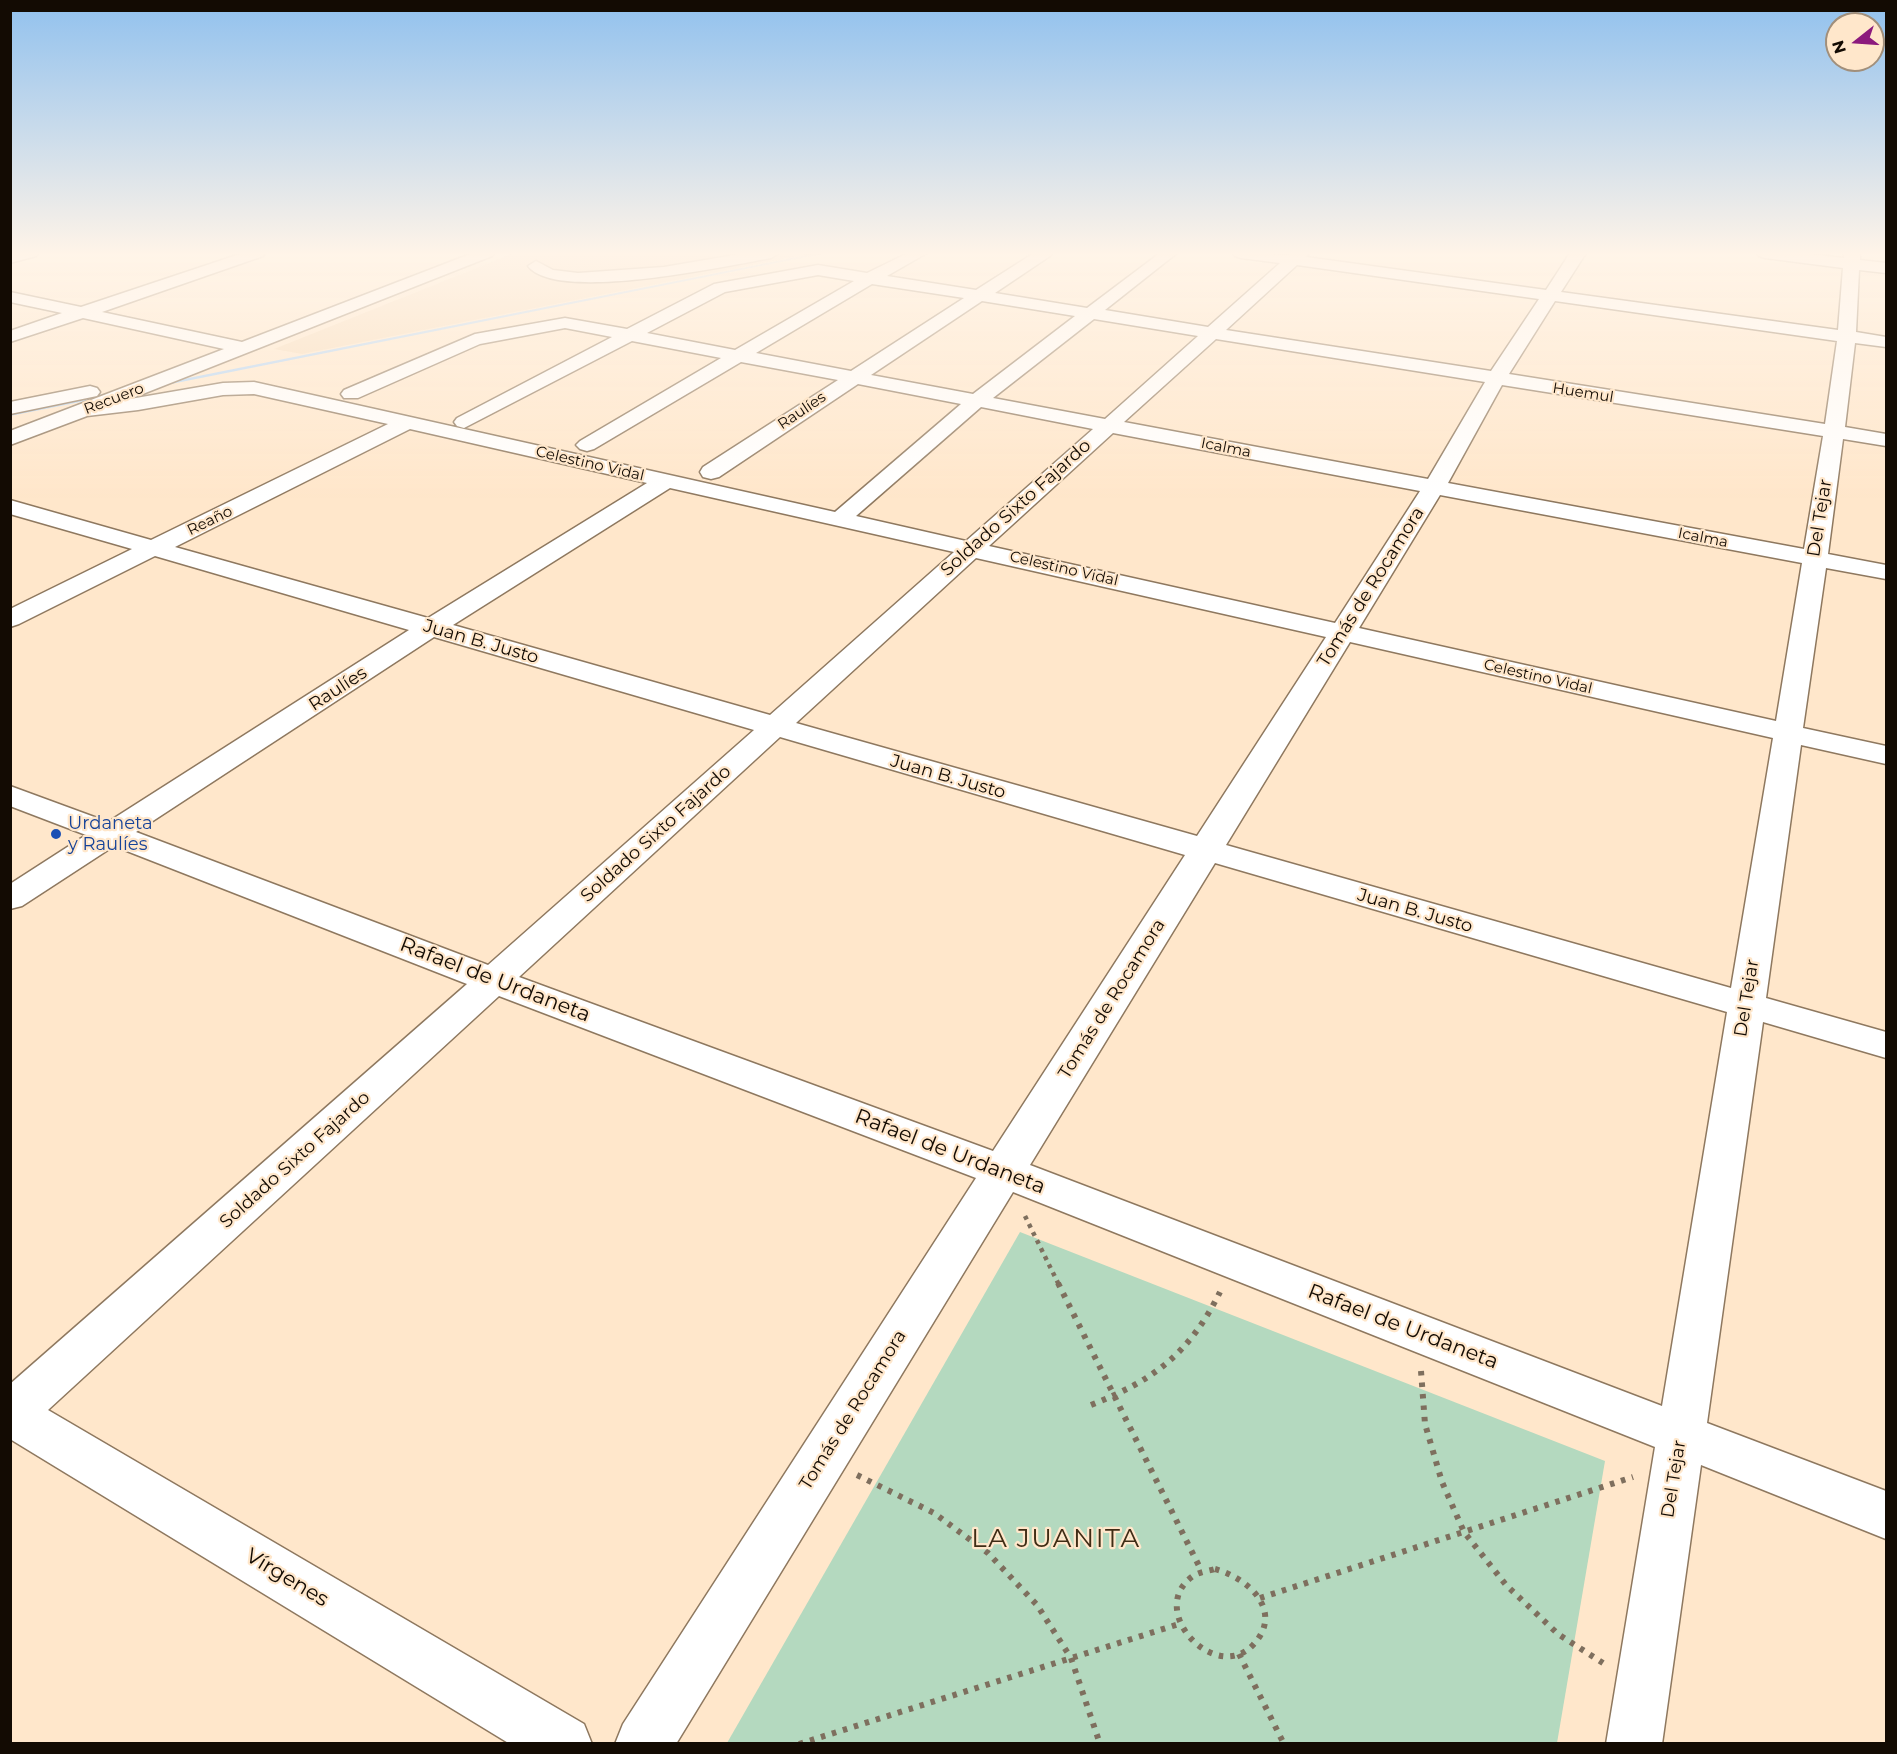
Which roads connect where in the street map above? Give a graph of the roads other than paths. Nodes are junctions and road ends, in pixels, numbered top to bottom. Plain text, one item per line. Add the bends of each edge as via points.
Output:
1 (184, 335) edge
2 (278, 335) edge
3 (498, 335) edge
4 (627, 335) joint
5 (773, 335) edge
6 (916, 335) edge
7 (1062, 335) edge
8 (1211, 335) edge
9 (1224, 335) edge
10 (1525, 335) edge
11 (1831, 335) edge
12 (1846, 337) junction
13 (1887, 342) edge
14 (245, 348) junction
15 (737, 356) junction
16 (852, 377) junction
17 (1496, 379) junction
18 (163, 380) junction
19 (351, 394) dead end
20 (976, 401) junction
21 (10, 408) edge
22 (86, 410) junction
23 (408, 422) junction
24 (464, 422) dead end
25 (1107, 425) junction
26 (1834, 432) junction
27 (10, 439) edge
28 (1887, 440) edge
29 (587, 445) dead end
30 (711, 472) dead end
31 (666, 481) junction
32 (1434, 487) junction
33 (10, 507) edge
34 (841, 518) junction
35 (153, 549) junction
36 (972, 549) junction
37 (1814, 558) junction
38 (1887, 572) edge
39 (10, 619) edge
40 (432, 627) junction
41 (1343, 632) junction
42 (774, 726) junction
43 (1787, 733) junction
44 (1887, 755) edge
45 (10, 795) edge
46 (113, 835) junction
47 (1205, 850) junction
48 (10, 899) edge
49 (495, 981) junction
50 (1745, 1006) junction
51 (1887, 1045) edge
52 (1003, 1172) junction
53 (11, 1414) edge
54 (1678, 1449) junction
55 (1887, 1515) edge
56 (564, 1743) edge
57 (643, 1743) edge
58 (1634, 1743) edge

1 - 14 street
2 - 14 street, Recuero
3 - 19 street, Icalma via 475,339
4 - 15 street, Icalma
4 - 24 street
5 - 15 street
6 - 16 street, Raulíes
7 - 20 street
8 - 25 street, Soldado Sixto Fajardo
9 - 17 street, Huemul
10 - 17 street, Tomás de Rocamora
11 - 12 street
12 - 13 street
12 - 26 street, Del Tejar
14 - 18 street, Recuero
15 - 16 street, Icalma
15 - 29 street
16 - 20 street, Icalma
16 - 30 street, Raulíes
17 - 26 street, Huemul
17 - 32 street, Tomás de Rocamora
18 - 21 street
18 - 22 street, Recuero
20 - 25 street, Icalma
20 - 34 street
22 - 23 street, Celestino Vidal via 241,386
22 - 27 street, Recuero
23 - 31 street, Celestino Vidal
23 - 35 street, Reaño
25 - 32 street, Icalma
25 - 36 street, Soldado Sixto Fajardo
26 - 28 street, Huemul
26 - 37 street, Del Tejar
31 - 34 street, Celestino Vidal
31 - 40 street, Raulíes
32 - 37 street, Icalma
32 - 41 street, Tomás de Rocamora
33 - 35 street, Juan B. Justo
34 - 36 street, Celestino Vidal
35 - 39 street, Reaño
35 - 40 street, Juan B. Justo
36 - 41 street, Celestino Vidal
36 - 42 street, Soldado Sixto Fajardo
37 - 38 street, Icalma
37 - 43 street, Del Tejar
40 - 42 street, Juan B. Justo
40 - 46 street, Raulíes
41 - 43 street, Celestino Vidal
41 - 47 street, Tomás de Rocamora
42 - 47 street, Juan B. Justo
42 - 49 street, Soldado Sixto Fajardo
43 - 44 street, Celestino Vidal
43 - 50 street, Del Tejar
45 - 46 street, Rafael de Urdaneta
46 - 48 street, Raulíes
46 - 49 street, Rafael de Urdaneta
47 - 50 street, Juan B. Justo
47 - 52 street, Tomás de Rocamora
49 - 52 street, Rafael de Urdaneta
49 - 53 street, Soldado Sixto Fajardo
50 - 51 street, Juan B. Justo
50 - 54 street, Del Tejar
52 - 54 street, Rafael de Urdaneta via 1424,1335
52 - 57 street, Tomás de Rocamora
53 - 56 street, Vírgenes
54 - 55 street, Rafael de Urdaneta
54 - 58 street, Del Tejar

